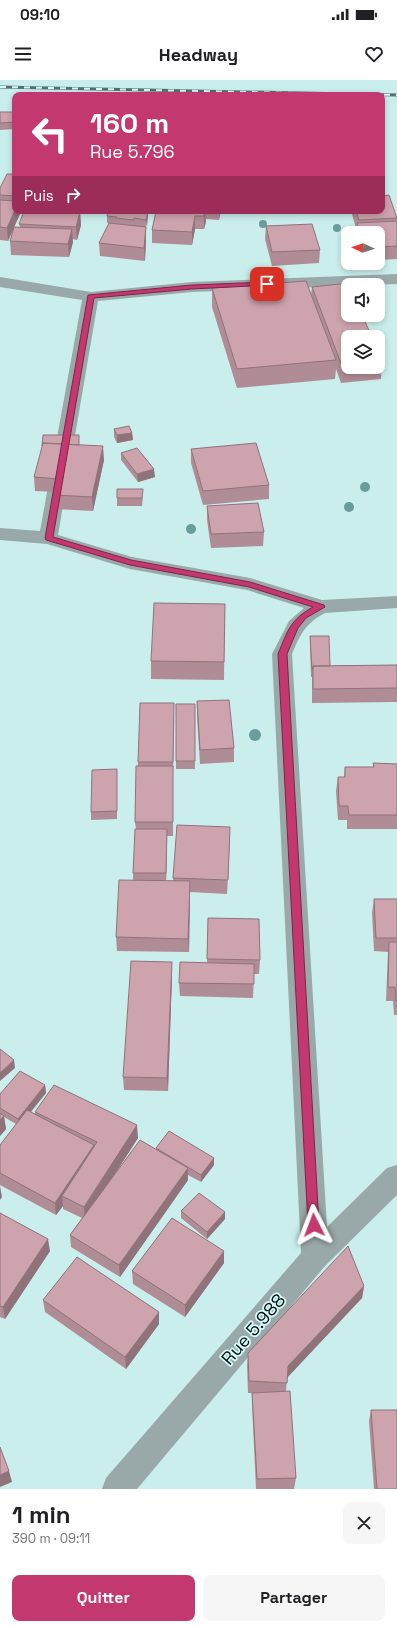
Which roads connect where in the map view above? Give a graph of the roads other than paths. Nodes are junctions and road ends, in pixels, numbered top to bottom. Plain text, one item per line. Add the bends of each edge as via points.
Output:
1 (397, 278) edge
2 (0, 282) edge
3 (91, 297) junction
4 (0, 534) edge
5 (48, 538) junction
6 (397, 602) edge
7 (321, 607) junction
8 (397, 1177) edge
9 (315, 1257) junction
10 (117, 1489) edge

1 - 3 street via 192,287
2 - 3 street
3 - 5 street
4 - 5 street
5 - 7 street via 130,563 250,584
6 - 7 street
7 - 9 street via 303,616 294,626 282,654
8 - 9 street, Rue 5.988
9 - 10 street, Rue 5.988

